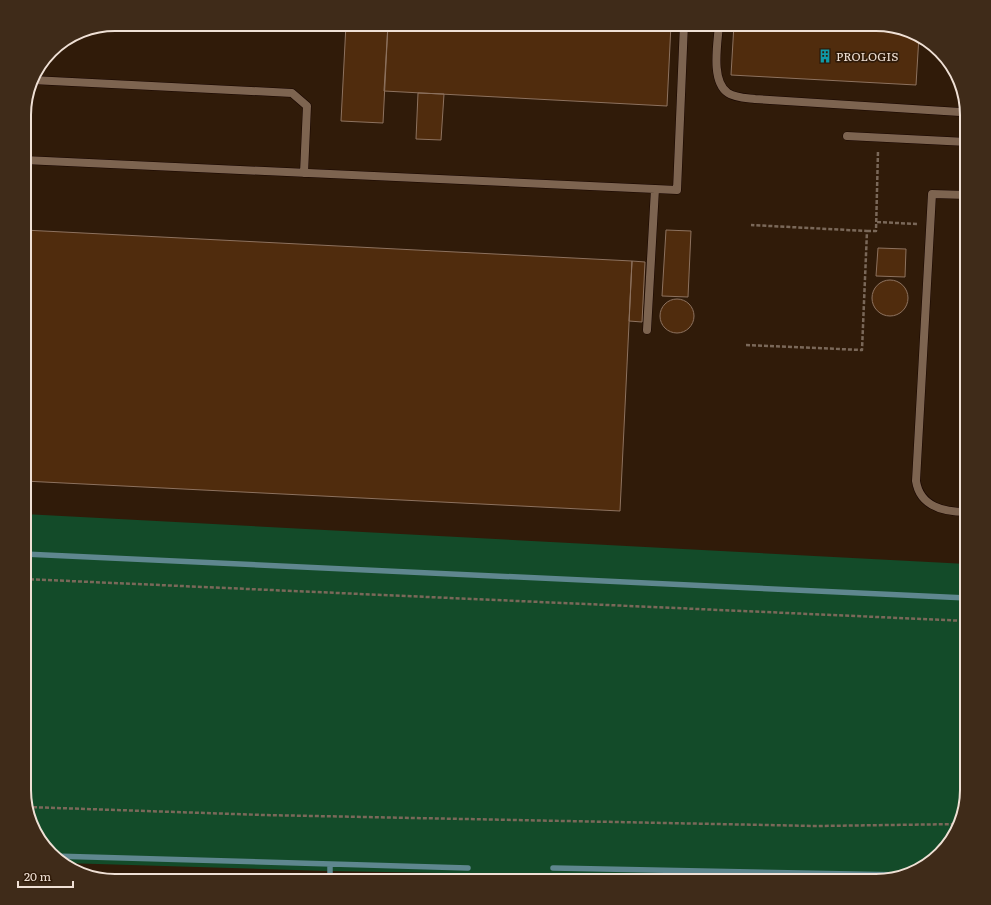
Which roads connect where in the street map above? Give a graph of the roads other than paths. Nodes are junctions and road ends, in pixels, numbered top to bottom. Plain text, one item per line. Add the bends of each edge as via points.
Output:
1 (684, 31) edge
2 (719, 31) edge
3 (39, 80) edge
4 (960, 112) edge
5 (847, 136) dead end
6 (960, 142) edge
7 (31, 160) edge
8 (304, 173) junction
9 (655, 189) junction
10 (960, 195) edge
11 (647, 330) dead end
12 (960, 511) edge

1 - 9 lane via 677,190
2 - 4 lane via 718,79 728,93 755,99
3 - 8 lane via 292,92 307,106
5 - 6 lane
7 - 8 lane
8 - 9 lane
9 - 11 lane
10 - 12 lane via 932,194 916,481 918,492 928,503 944,510

